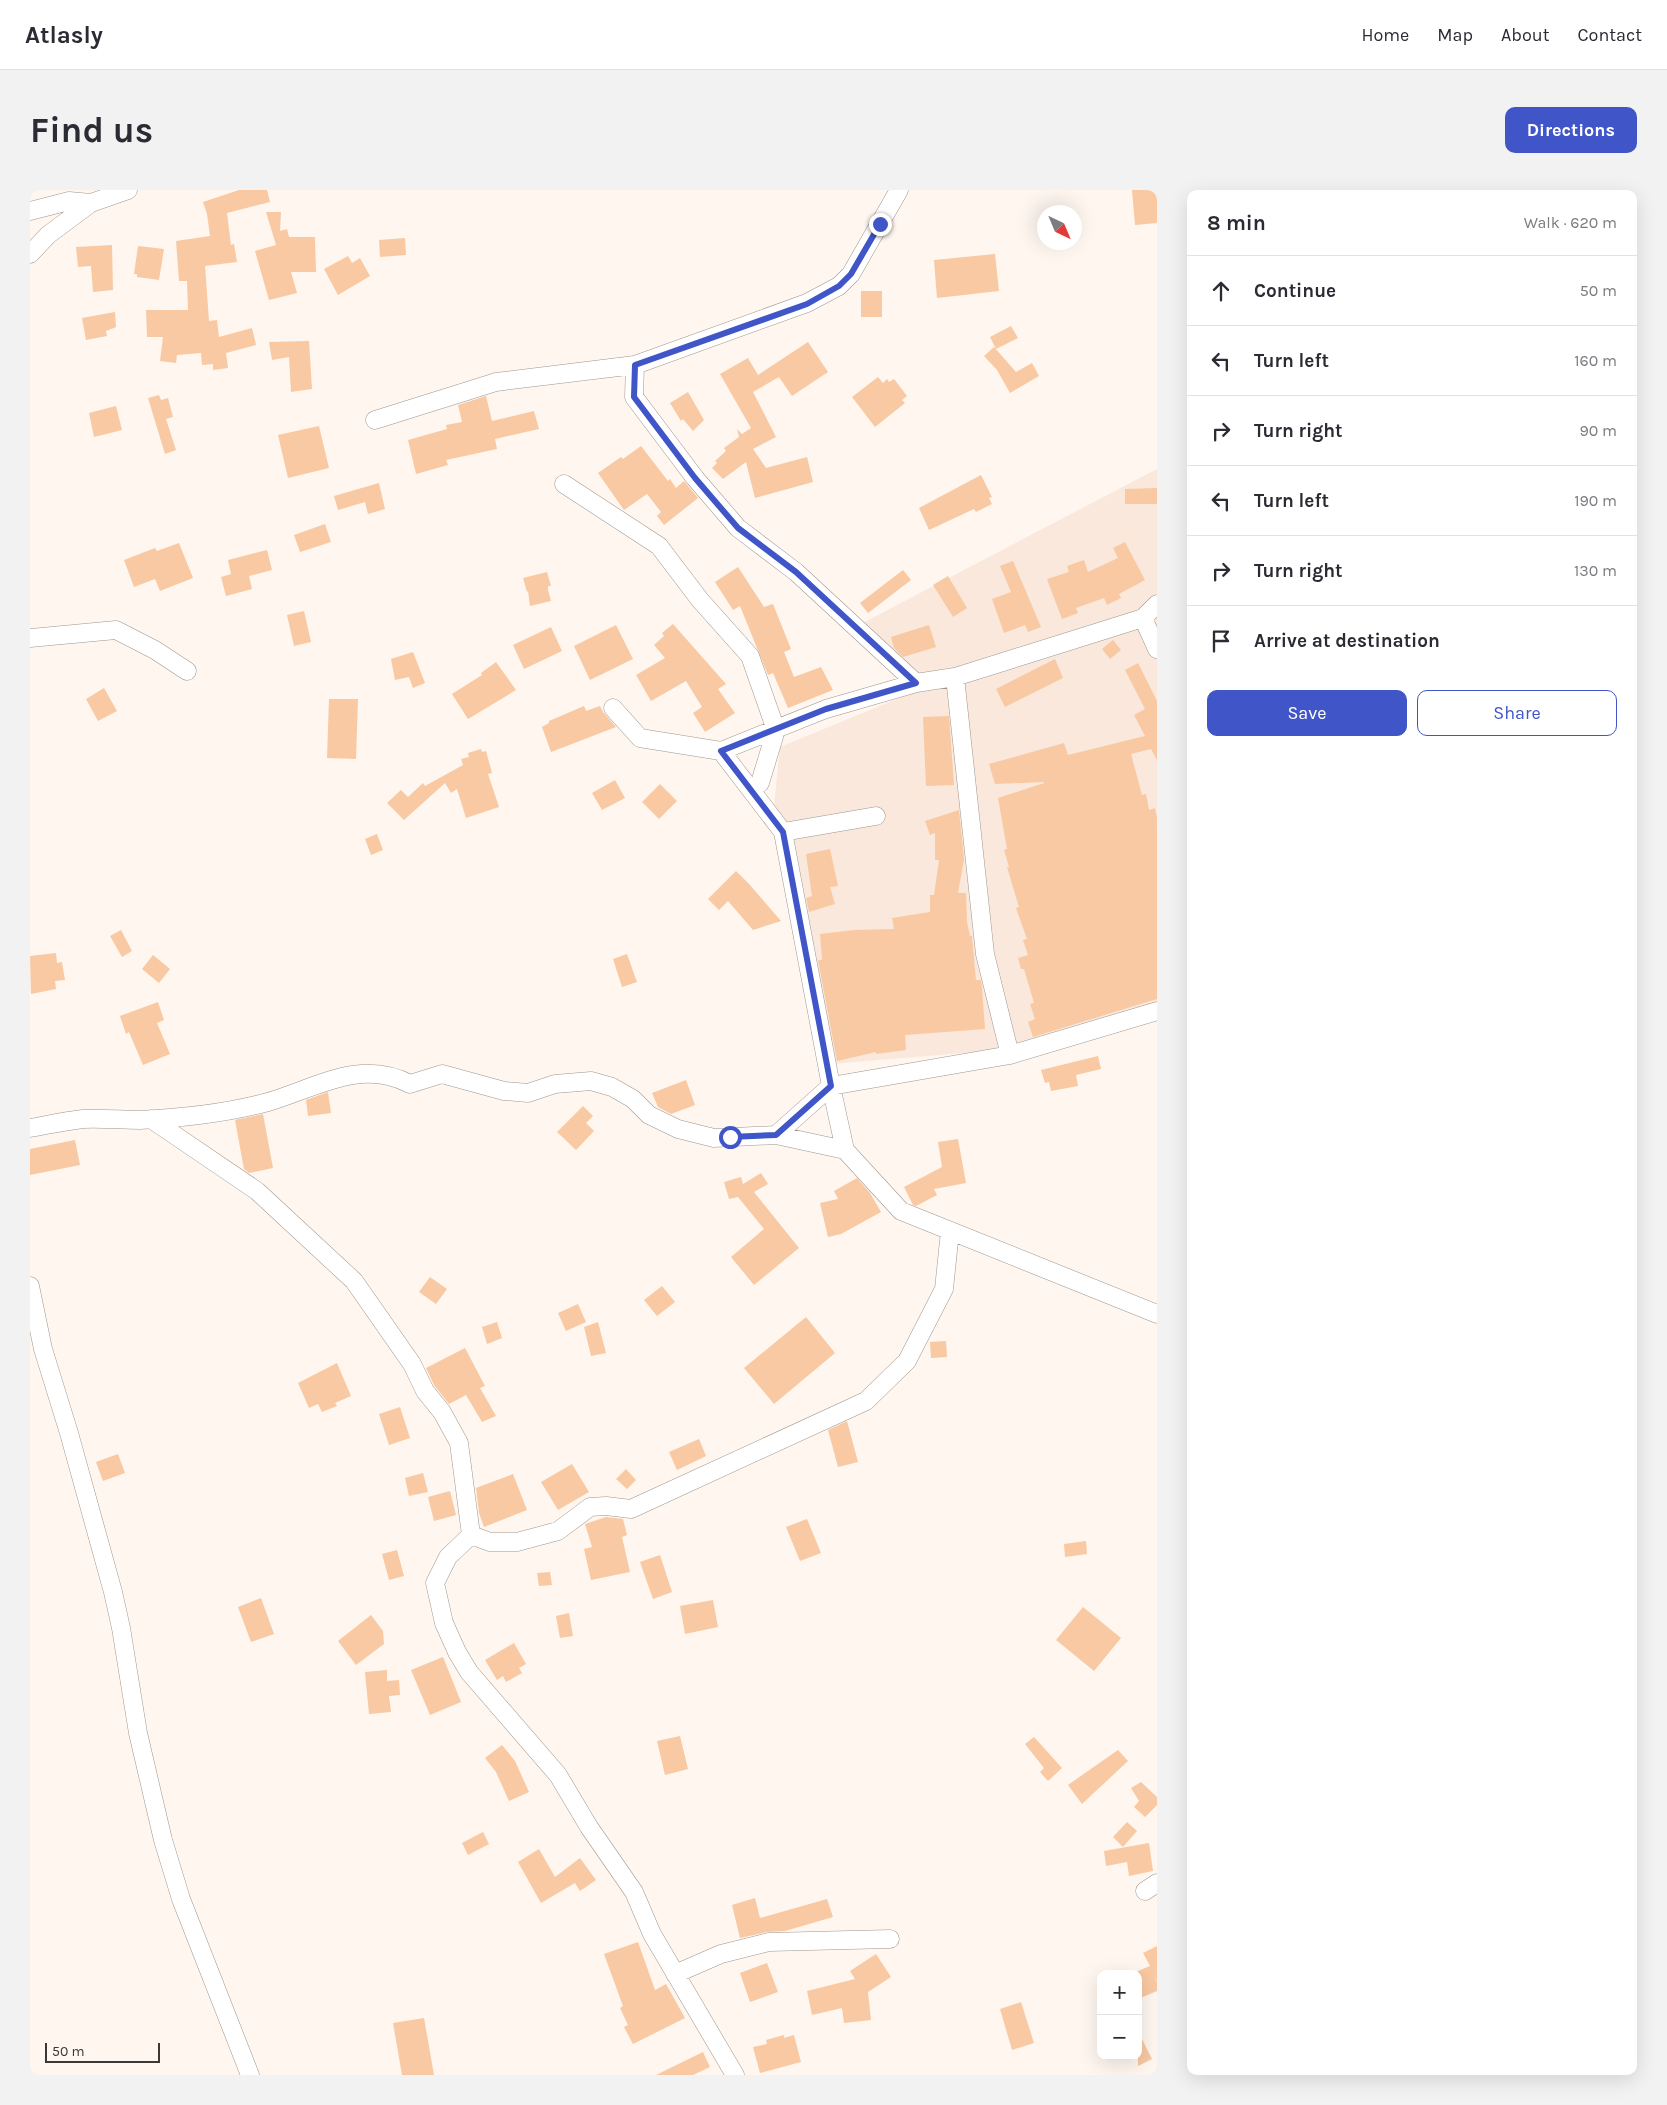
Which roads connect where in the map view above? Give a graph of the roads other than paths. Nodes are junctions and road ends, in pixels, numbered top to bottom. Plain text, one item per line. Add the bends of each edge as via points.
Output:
1 (128, 190) edge
2 (899, 190) edge
3 (72, 195) edge
4 (91, 203) junction
5 (30, 211) edge
6 (30, 254) edge
7 (635, 365) junction
8 (375, 420) dead end
9 (564, 484) dead end
10 (1157, 604) edge
11 (1143, 618) junction
12 (30, 638) edge
13 (1157, 649) edge
14 (187, 671) dead end
15 (954, 677) junction
16 (916, 683) junction
17 (613, 708) dead end
18 (776, 730) junction
19 (721, 751) junction
20 (760, 783) dead end
21 (876, 816) dead end
22 (783, 832) junction
23 (1157, 1012) edge
24 (1010, 1055) junction
25 (831, 1086) junction
26 (151, 1119) junction
27 (30, 1128) edge
28 (776, 1135) junction
29 (846, 1150) junction
30 (950, 1231) junction
31 (30, 1286) edge
32 (1157, 1314) edge
33 (471, 1535) junction
34 (890, 1939) dead end
35 (675, 1974) junction
36 (250, 2075) edge
37 (735, 2075) edge

1 - 4 street
2 - 7 street via 851,274 839,286 807,304
3 - 4 street
3 - 5 street
4 - 6 street via 48,235
7 - 8 street via 496,382
7 - 16 street via 634,397 695,478 738,528 796,572
9 - 18 street via 668,555 700,600 750,656
10 - 11 street
11 - 13 street
11 - 15 street
12 - 14 street via 116,630 156,650
15 - 16 street
15 - 24 street via 985,954
16 - 18 street via 826,709
17 - 19 street via 640,738
18 - 19 street
18 - 20 street
19 - 22 street
21 - 22 street
22 - 25 street
23 - 24 street
24 - 25 street
25 - 28 street
25 - 29 street
26 - 27 street via 83,1119
26 - 28 street via 242,1108 352,1074 396,1077 410,1084 442,1074 504,1091 528,1093 555,1084 591,1082 612,1087 633,1099 649,1115 678,1128 714,1138
26 - 33 street via 257,1191 354,1281 412,1364 425,1391 442,1412 459,1443
28 - 29 street
29 - 30 street via 901,1211
30 - 32 street
30 - 33 street via 944,1289 907,1361 866,1401 632,1509 590,1507 558,1531 517,1542 490,1542
31 - 36 street via 43,1350 69,1433 121,1628 138,1732 163,1840 182,1899
33 - 35 street via 448,1557 435,1583 444,1623 454,1645 469,1672 558,1775 634,1892 652,1934
34 - 35 street via 769,1942 721,1954
35 - 37 street

